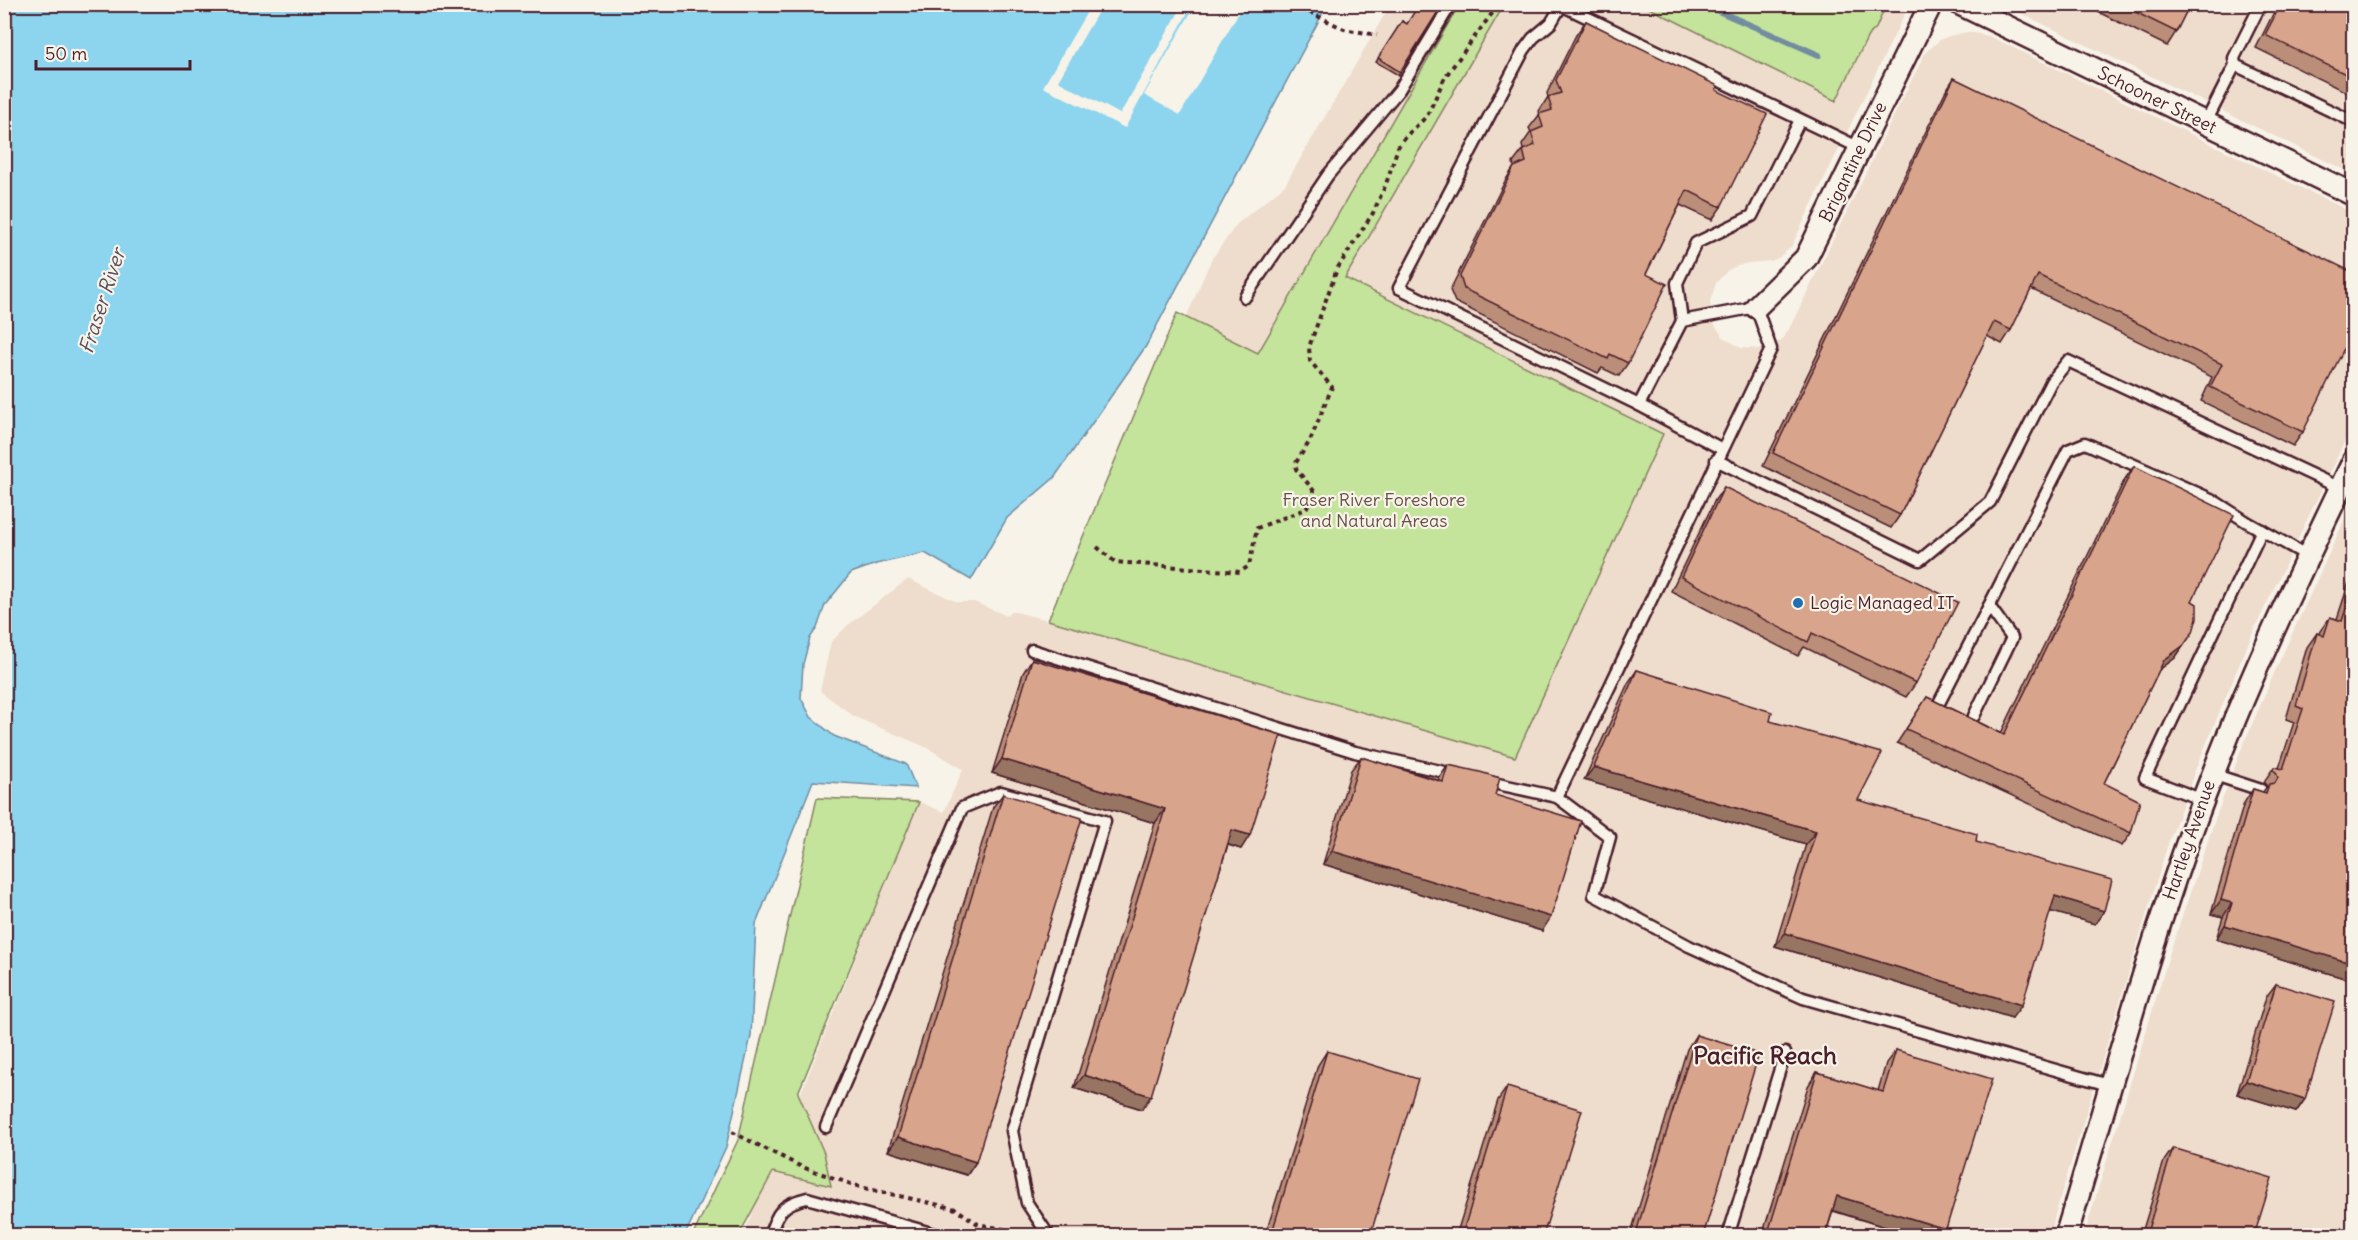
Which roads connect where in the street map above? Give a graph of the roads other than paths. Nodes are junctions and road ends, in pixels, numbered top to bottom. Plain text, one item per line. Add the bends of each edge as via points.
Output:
1 (1451, 4) edge
2 (1931, 4) edge
3 (1960, 4) edge
4 (2261, 4) edge
5 (1560, 5) edge
6 (2235, 65) junction
7 (1800, 120) junction
8 (2354, 122) edge
9 (2205, 124) junction
10 (1860, 148) junction
11 (2354, 195) edge
12 (1245, 297) dead end
13 (1756, 307) junction
14 (1682, 321) junction
15 (1639, 405) junction
16 (1722, 449) junction
17 (1716, 460) junction
18 (2354, 460) edge
19 (2340, 488) junction
20 (2262, 530) junction
21 (2308, 556) junction
22 (1989, 606) junction
23 (1032, 650) dead end
24 (1939, 703) edge
25 (1974, 716) dead end
26 (2212, 774) junction
27 (2261, 790) edge
28 (1557, 797) junction
29 (2203, 800) junction
30 (1785, 1053) dead end
31 (2112, 1086) junction
32 (826, 1127) dead end
33 (769, 1236) edge
34 (942, 1236) edge
35 (1049, 1236) edge
36 (1728, 1236) edge
37 (2066, 1236) edge

1 - 12 lane via 1399,90 1328,175
2 - 10 street, Brigantine Drive
3 - 9 street, Schooner Street
4 - 6 lane via 2234,58
5 - 7 lane
5 - 15 lane via 1551,23 1524,50 1399,288
6 - 8 lane
6 - 9 lane
7 - 10 lane
7 - 14 lane via 1752,216 1696,243 1677,283
9 - 11 street, Schooner Street
10 - 13 street, Brigantine Drive via 1806,258
13 - 14 lane
13 - 16 lane via 1771,349
14 - 15 lane
15 - 16 lane
16 - 17 lane
17 - 19 lane via 1920,560 1990,502 2051,382 2068,361
17 - 28 lane
18 - 19 street, Hartley Avenue
19 - 21 street, Hartley Avenue
20 - 21 lane
20 - 22 lane via 2211,499 2085,443 2068,450
20 - 29 lane via 2145,778
21 - 26 street, Hartley Avenue
22 - 24 lane
22 - 25 lane via 2012,638
23 - 28 lane via 1356,752
26 - 27 lane
26 - 29 street, Hartley Avenue
28 - 31 lane via 1610,837 1594,896 1689,946 1803,998
29 - 31 street, Hartley Avenue via 2169,895
30 - 36 lane
31 - 37 street, Hartley Avenue
32 - 35 lane via 962,808 1001,792 1105,821 1012,1131 1027,1203
33 - 34 lane via 778,1213 790,1202 807,1198

